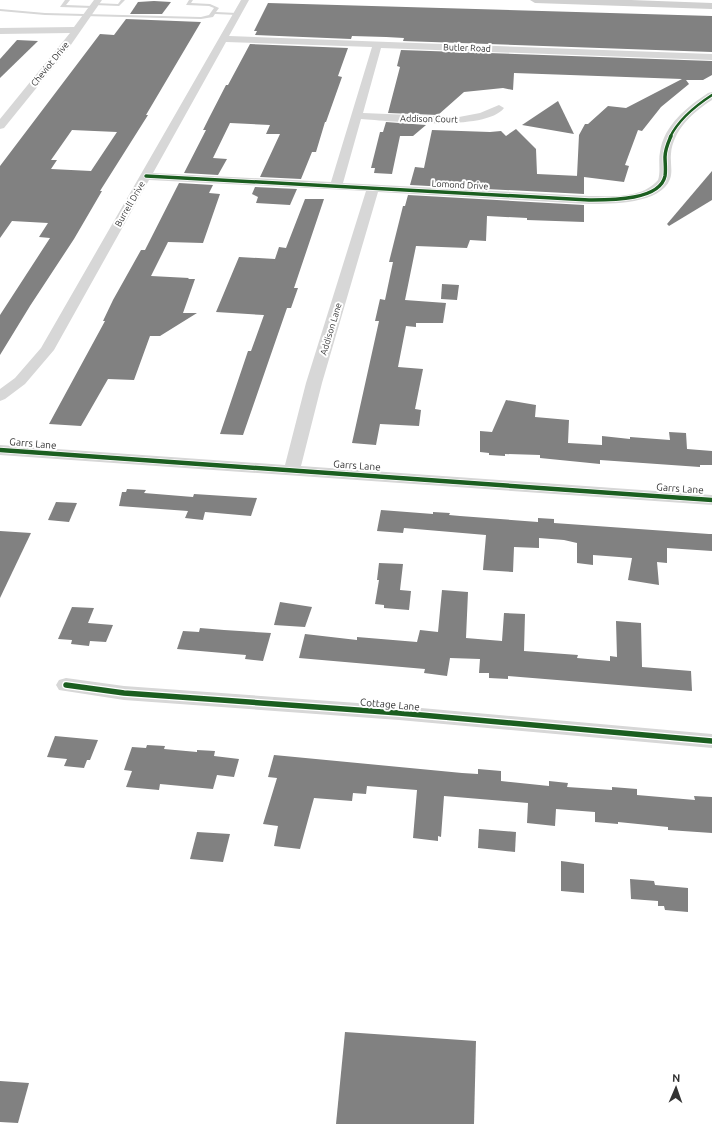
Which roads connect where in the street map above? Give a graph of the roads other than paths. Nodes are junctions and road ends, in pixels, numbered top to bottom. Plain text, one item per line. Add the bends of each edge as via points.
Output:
1 (68, 0) edge
2 (123, 0) edge
3 (245, 0) edge
4 (535, 0) edge
5 (595, 1) edge
6 (686, 2) edge
7 (712, 6) edge
8 (93, 7) edge
9 (185, 9) edge
10 (0, 10) edge
11 (213, 13) junction
12 (237, 14) junction
13 (77, 30) junction
14 (0, 31) edge
15 (223, 39) junction
16 (377, 45) junction
17 (712, 56) edge
18 (712, 95) edge
19 (499, 108) dead end
20 (356, 116) junction
21 (0, 126) edge
22 (146, 176) junction
23 (336, 186) junction
24 (373, 188) junction
25 (0, 396) edge
26 (0, 450) edge
27 (292, 470) junction
28 (712, 500) edge
29 (66, 686) dead end
30 (712, 741) edge

1 - 8 lane via 62,6
2 - 8 lane via 119,5
3 - 12 street, Burrell Drive
4 - 5 main road
5 - 6 main road
6 - 7 main road
8 - 9 lane
8 - 10 lane
8 - 13 street, Cheviot Drive
9 - 11 lane via 201,18
9 - 11 lane via 210,5 217,8
11 - 12 lane
12 - 15 street, Burrell Drive
13 - 14 street
13 - 21 street, Cheviot Drive
15 - 16 street, Butler Road
15 - 22 street, Burrell Drive
16 - 17 street, Butler Road
16 - 20 street
18 - 24 street, Lomond Drive via 689,112 670,138 665,152 665,171 661,184 654,190 638,196 596,200
19 - 20 street, Addison Court via 483,116 459,120
20 - 23 street
22 - 23 street, Lomond Drive
22 - 25 street, Burrell Drive via 47,350 20,381
23 - 24 street, Lomond Drive
24 - 27 street, Addison Lane via 314,383
26 - 27 street, Garrs Lane
27 - 28 street, Garrs Lane
29 - 30 street, Cottage Lane via 124,693

